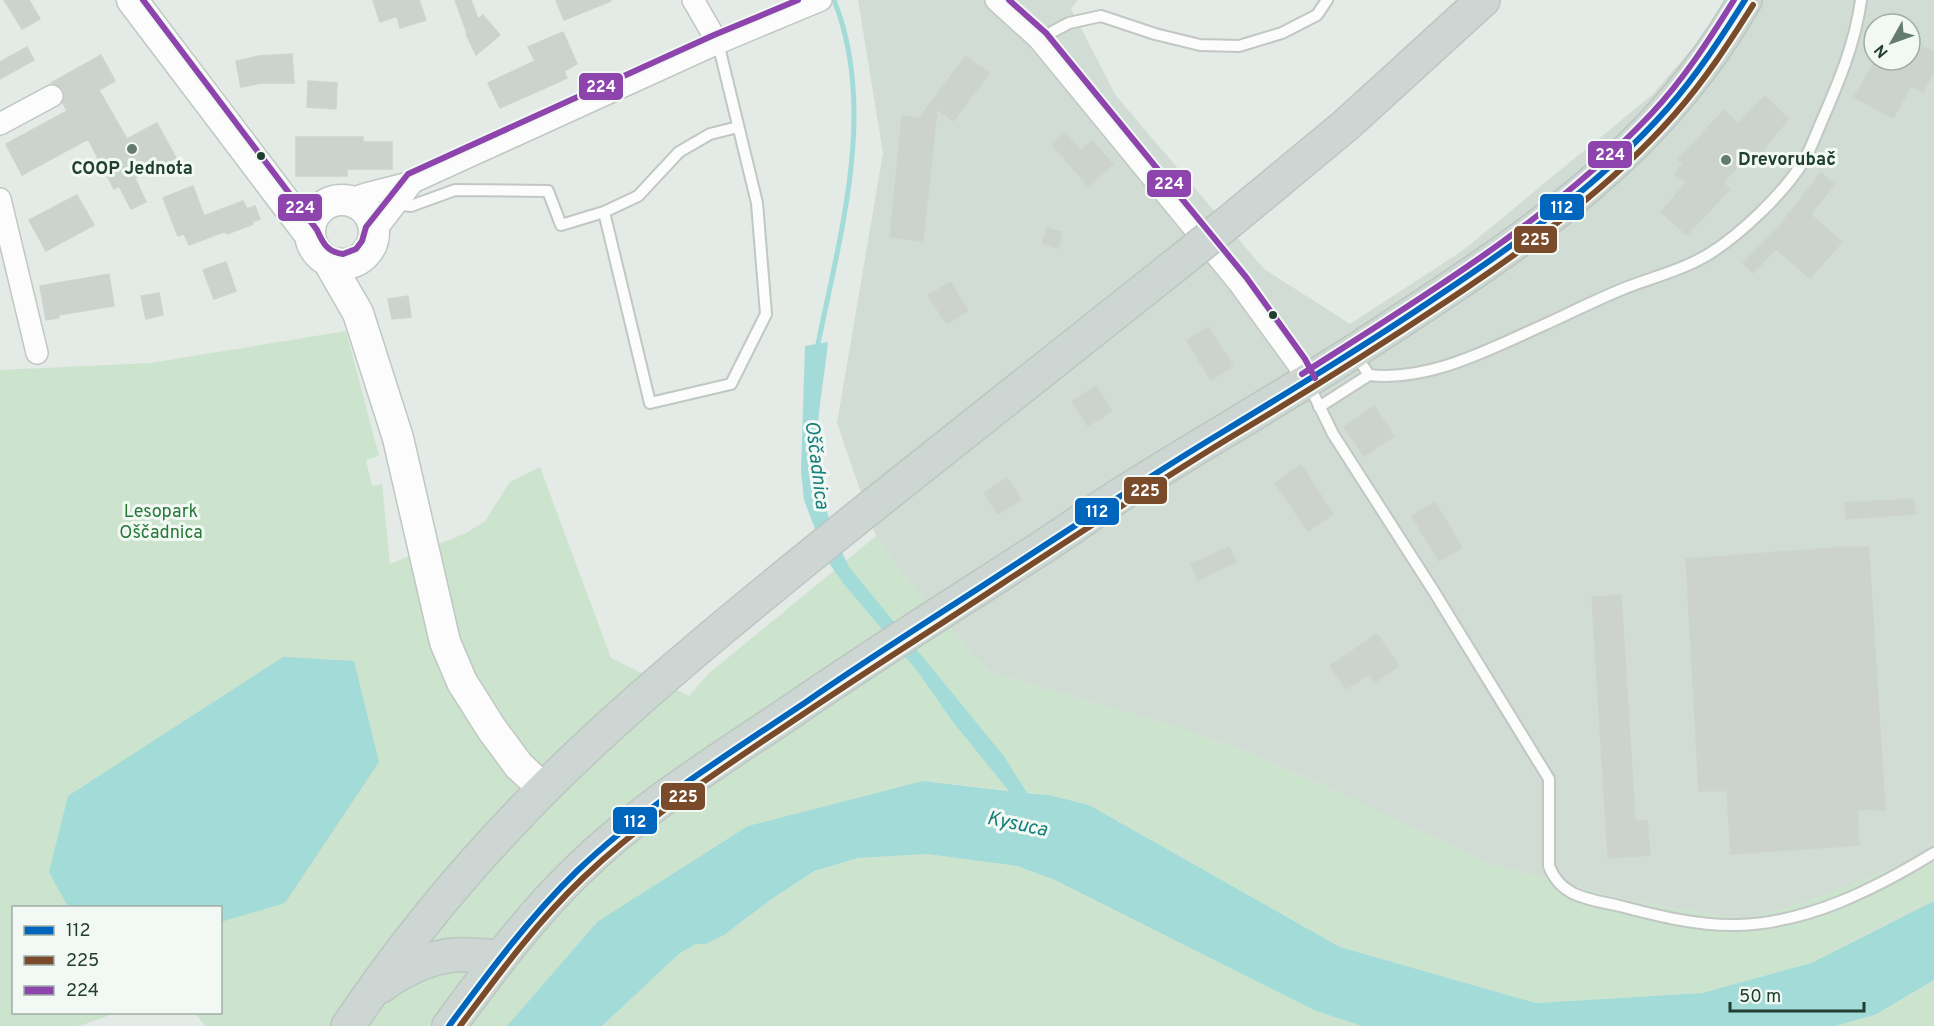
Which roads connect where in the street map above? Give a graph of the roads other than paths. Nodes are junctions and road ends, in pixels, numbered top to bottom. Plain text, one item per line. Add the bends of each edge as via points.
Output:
1 (132, 0) edge
2 (693, 0) edge
3 (821, 0) edge
4 (996, 0) edge
5 (1327, 0) edge
6 (1484, 0) edge
7 (1745, 0) edge
8 (1862, 0) edge
9 (1039, 39) junction
10 (718, 44) junction
11 (52, 96) dead end
12 (0, 124) edge
13 (738, 127) junction
14 (270, 181) junction
15 (413, 182) junction
16 (0, 199) edge
17 (339, 201) junction
18 (396, 204) junction
19 (604, 212) junction
20 (310, 235) junction
21 (369, 244) junction
22 (328, 261) junction
23 (358, 313) junction
24 (37, 353) dead end
25 (1361, 363) junction
26 (1313, 394) junction
27 (544, 789) junction
28 (1934, 854) edge
29 (502, 957) junction
30 (427, 962) junction
31 (368, 996) junction
32 (455, 1018) edge
33 (348, 1026) edge

1 - 14 street
2 - 10 street
3 - 10 street
4 - 9 street
5 - 9 lane via 1317,15 1290,29 1239,46 1200,45 1101,16 1069,23
6 - 27 main road, bridge via 1346,125 1229,222 704,643
7 - 25 main road via 1719,44 1677,98 1613,166
8 - 25 lane via 1840,79 1803,162 1770,203 1709,254 1429,372 1388,377
9 - 26 street via 1239,283 1298,364
10 - 13 lane
10 - 15 street
11 - 12 street
13 - 19 lane via 710,134 679,152 638,196
13 - 19 lane via 757,203 766,314 731,384 650,403
14 - 17 street
14 - 20 street
15 - 17 street
15 - 18 street
16 - 24 street
17 - 20 street via 321,207 314,215
17 - 21 street via 356,203 369,215
18 - 19 lane via 411,206 455,190 548,191 561,225
18 - 21 street
20 - 22 street via 316,250
21 - 22 street via 347,263
21 - 23 street via 365,293
22 - 23 street
23 - 27 street via 398,438 445,642 462,682 491,728 519,766
25 - 26 main road
26 - 28 lane via 1333,434 1549,778 1549,866 1566,891 1661,916 1718,924 1759,923 1847,899
26 - 29 main road via 1127,491 853,669 636,819 539,909
27 - 31 main road via 453,889
29 - 30 main road via 457,955
29 - 32 main road
30 - 31 main road via 390,979
30 - 32 main road via 450,974 457,984 461,996
31 - 33 main road

